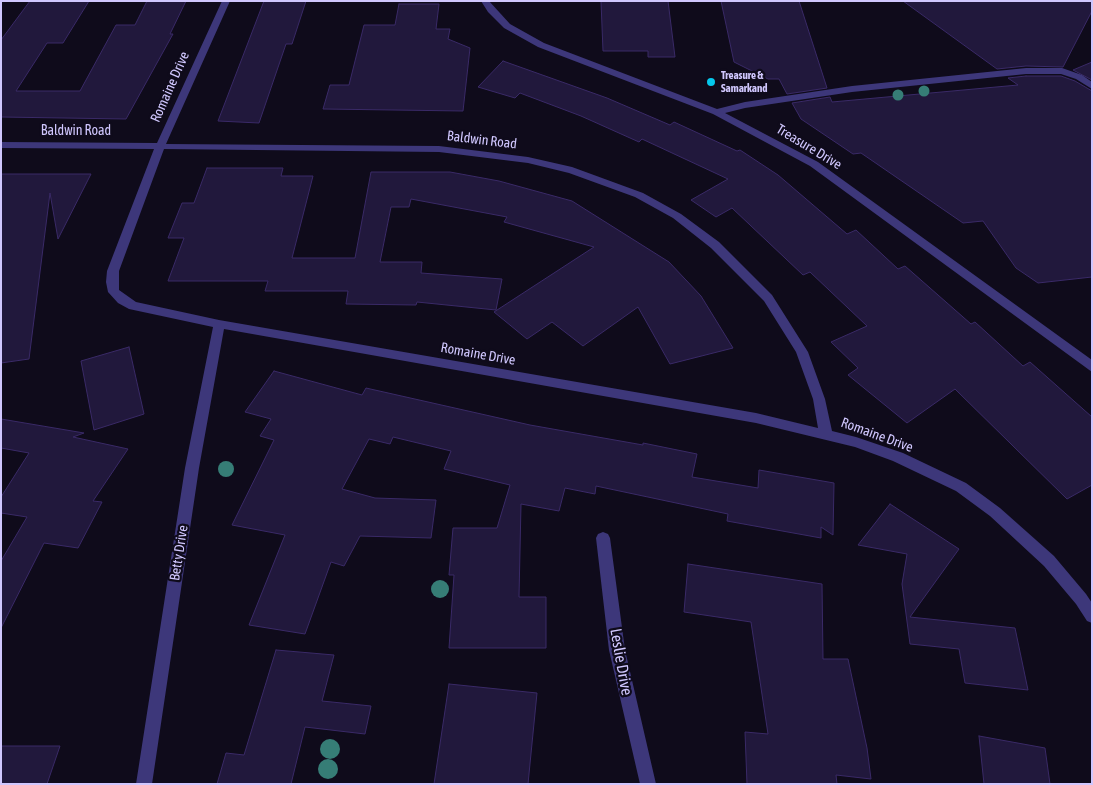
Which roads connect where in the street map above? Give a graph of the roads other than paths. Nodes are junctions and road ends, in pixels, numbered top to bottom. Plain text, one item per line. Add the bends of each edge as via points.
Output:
1 (226, 1) edge
2 (485, 1) edge
3 (1092, 86) edge
4 (716, 112) junction
5 (1, 145) edge
6 (161, 146) junction
7 (219, 324) junction
8 (1092, 367) edge
9 (826, 433) junction
10 (603, 538) dead end
11 (1092, 616) edge
12 (144, 784) edge
13 (648, 784) edge

1 - 6 street, Romaine Drive
2 - 4 street, Treasure Drive via 507,26 541,45
3 - 4 street via 1062,71 1026,70 852,89 745,104
4 - 8 street, Treasure Drive via 814,164
5 - 6 street, Baldwin Road
6 - 7 street, Romaine Drive via 113,271 114,292 133,306
6 - 9 street, Baldwin Road via 439,148 528,160 613,184 677,216 715,245 768,298 802,352 819,400
7 - 9 street, Romaine Drive
7 - 12 street, Betty Drive via 192,468
9 - 11 street, Romaine Drive via 898,457 960,487 995,512 1049,561
10 - 13 street, Leslie Drive via 617,650

